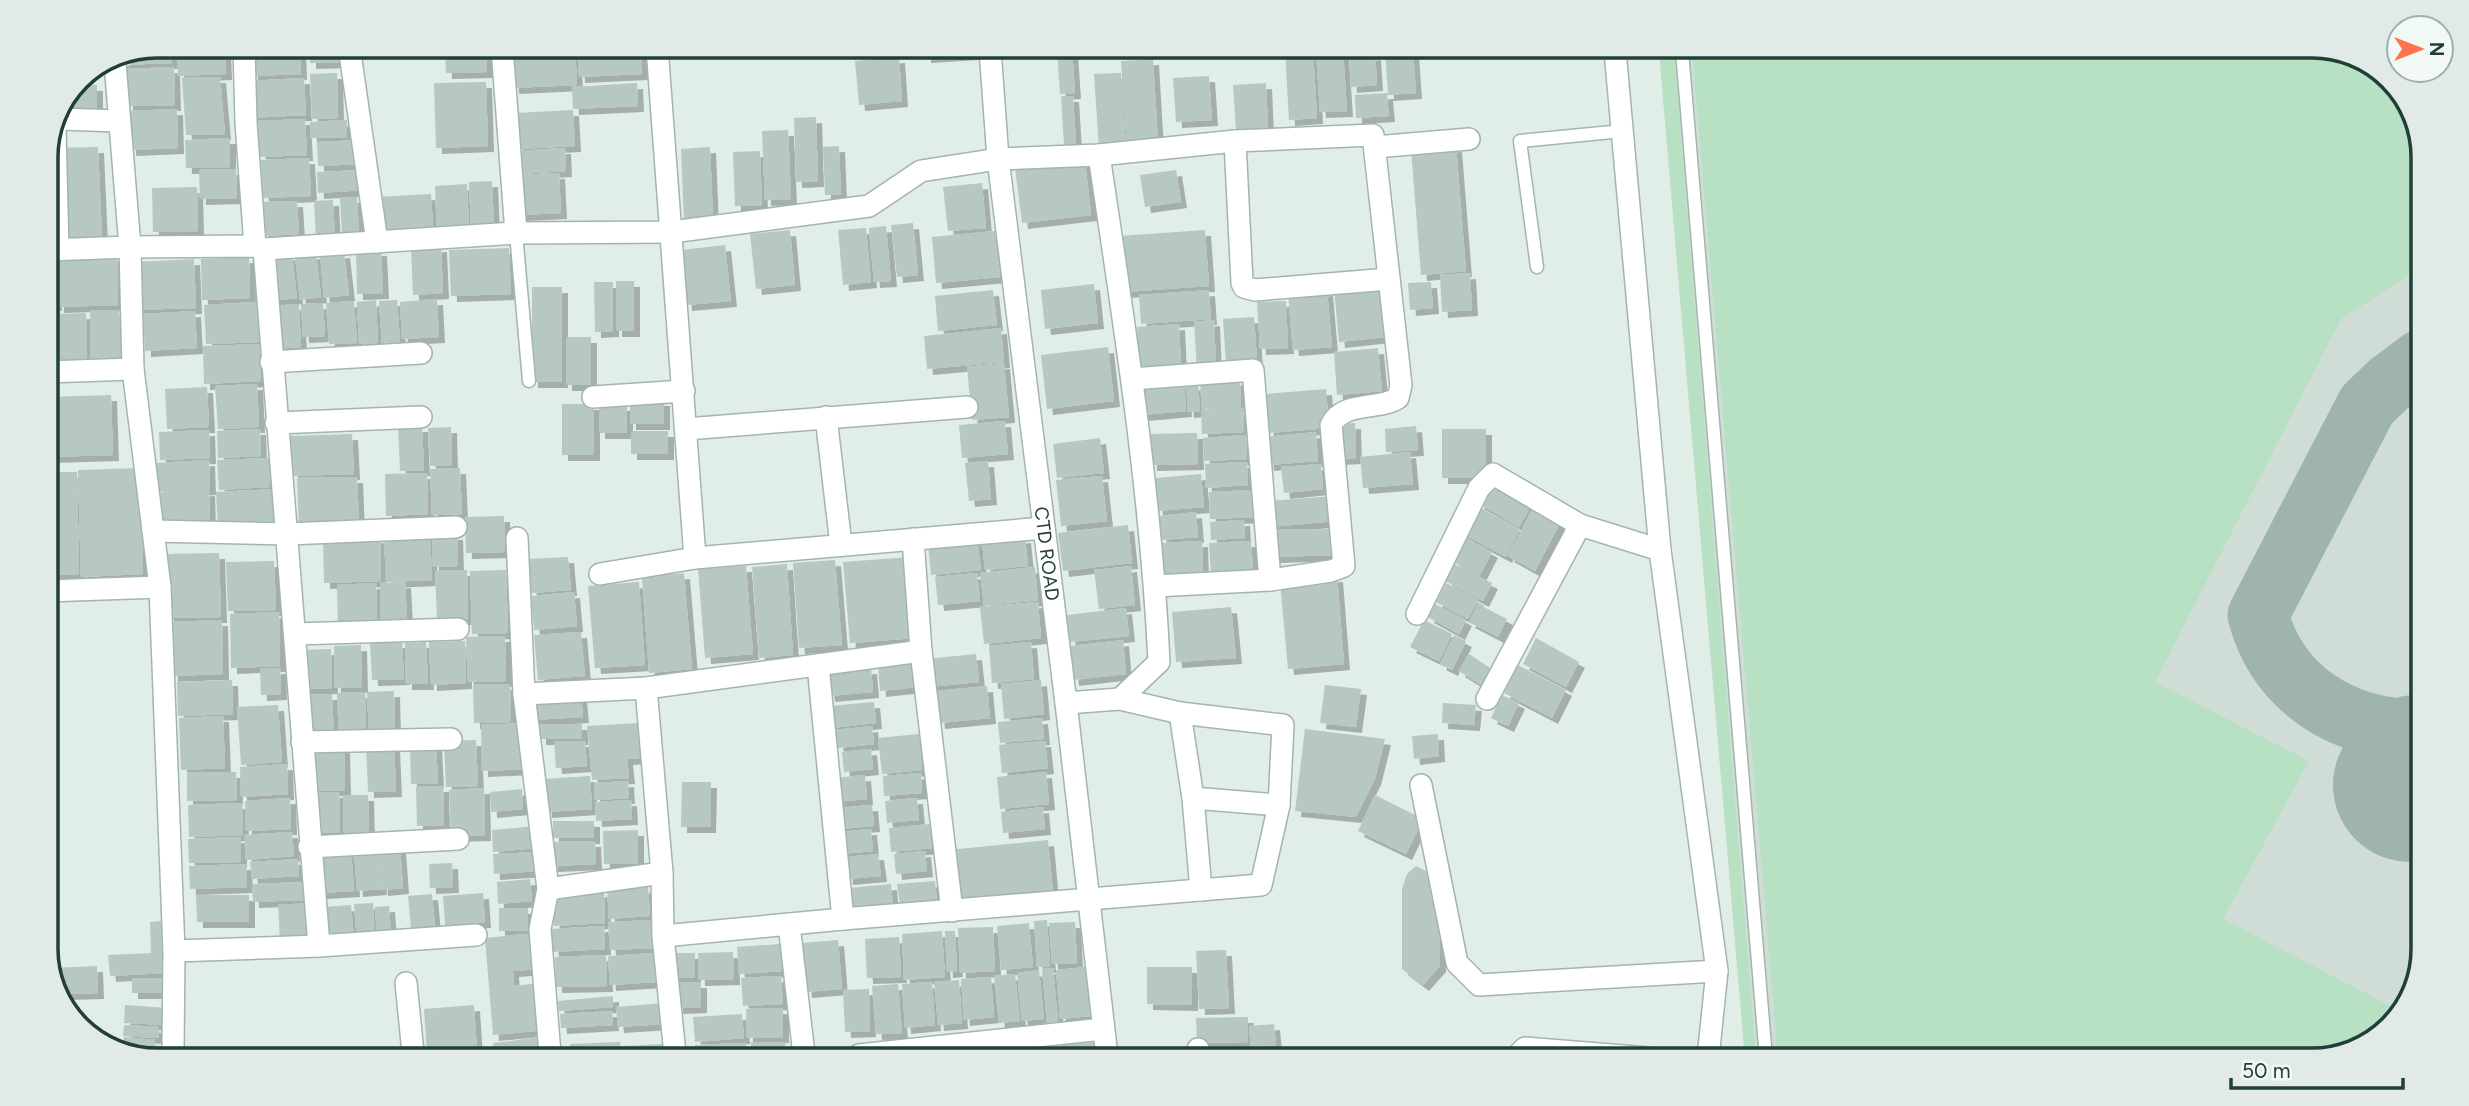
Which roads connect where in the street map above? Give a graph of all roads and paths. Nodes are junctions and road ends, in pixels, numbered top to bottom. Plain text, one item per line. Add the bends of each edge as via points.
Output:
1 (244, 58) edge
2 (351, 58) edge
3 (503, 58) edge
4 (658, 58) edge
5 (991, 58) edge
6 (1616, 58) edge
7 (1683, 58) edge
8 (115, 67) edge
9 (65, 119) edge
10 (119, 121) junction
11 (1622, 131) junction
12 (1469, 139) dead end
13 (1234, 141) junction
14 (1375, 147) junction
15 (1099, 155) junction
16 (998, 159) junction
17 (672, 232) junction
18 (516, 233) junction
19 (377, 242) junction
20 (130, 247) junction
21 (260, 247) junction
22 (58, 250) edge
23 (1537, 267) dead end
24 (1389, 279) junction
25 (421, 353) dead end
26 (271, 362) junction
27 (134, 369) junction
28 (58, 372) edge
29 (1132, 379) junction
30 (529, 381) dead end
31 (684, 391) junction
32 (593, 397) dead end
33 (967, 407) dead end
34 (421, 417) dead end
35 (826, 417) junction
36 (276, 423) junction
37 (686, 429) junction
38 (1580, 525) junction
39 (456, 527) dead end
40 (1044, 528) junction
41 (153, 531) junction
42 (287, 534) junction
43 (517, 538) dead end
44 (913, 539) junction
45 (841, 545) junction
46 (1660, 550) junction
47 (695, 558) junction
48 (600, 574) dead end
49 (1270, 580) junction
50 (1155, 586) junction
51 (160, 587) junction
52 (58, 591) edge
53 (1417, 614) dead end
54 (458, 629) dead end
55 (295, 634) junction
56 (920, 650) junction
57 (818, 665) junction
58 (646, 688) junction
59 (524, 694) junction
60 (1120, 699) junction
61 (1487, 699) dead end
62 (1066, 703) junction
63 (1180, 713) junction
64 (451, 738) dead end
65 (302, 742) junction
66 (1421, 785) dead end
67 (1193, 798) junction
68 (1279, 805) junction
69 (458, 839) dead end
70 (309, 847) junction
71 (662, 873) junction
72 (548, 889) junction
73 (1201, 890) junction
74 (1089, 899) junction
75 (952, 911) junction
76 (844, 919) junction
77 (789, 924) junction
78 (476, 935) dead end
79 (663, 936) junction
80 (319, 946) junction
81 (174, 951) junction
82 (1717, 971) junction
83 (406, 983) dead end
84 (1103, 1029) junction
85 (173, 1048) edge
86 (412, 1048) edge
87 (550, 1048) edge
88 (674, 1048) edge
89 (803, 1048) edge
90 (973, 1048) edge
91 (1106, 1048) edge
92 (1709, 1048) edge
93 (1765, 1048) edge

1 - 21 street via 246,123
2 - 19 street
3 - 18 street
4 - 17 street
5 - 16 street, CTD ROAD
6 - 11 street
7 - 93 lane
8 - 10 street
9 - 10 street
10 - 20 street
11 - 23 lane via 1520,141
11 - 46 street
12 - 14 street
13 - 14 street via 1373,135
13 - 15 street
13 - 24 street via 1244,287 1255,290
14 - 24 street
15 - 16 street
15 - 29 street
16 - 17 street via 921,172 869,206
16 - 40 street, CTD ROAD
17 - 18 street
17 - 31 street
18 - 19 street
18 - 30 lane
19 - 21 street
20 - 21 street
20 - 22 street
20 - 27 street
21 - 26 street
24 - 49 street via 1401,385 1398,398 1341,414 1331,425 1343,566
25 - 26 street
26 - 36 street
27 - 28 street
27 - 41 street
29 - 49 street via 1253,370
29 - 50 street
31 - 32 street
31 - 37 street
33 - 35 street
34 - 36 street
35 - 37 street
35 - 45 street
36 - 42 street
37 - 47 street
38 - 46 street
38 - 53 street via 1493,474 1479,488
38 - 61 street
39 - 42 street
40 - 44 street
40 - 62 street, CTD ROAD
41 - 42 street
41 - 51 street
42 - 55 street
43 - 59 street
44 - 45 street
44 - 56 street
45 - 47 street
46 - 82 street
47 - 48 street
49 - 50 street
50 - 60 street via 1159,663
51 - 52 street
51 - 81 street
54 - 55 street
55 - 65 street
56 - 57 street
56 - 75 street
57 - 58 street
57 - 76 street
58 - 59 street
58 - 71 street
59 - 72 street
60 - 62 street
60 - 63 street
62 - 74 street, CTD ROAD
63 - 67 street
63 - 68 street via 1283,725
64 - 65 street
65 - 70 street
66 - 82 street via 1457,963 1479,985
67 - 68 street
67 - 73 street
68 - 73 street via 1261,885
69 - 70 street
70 - 80 street
71 - 72 street
71 - 79 street
72 - 87 street via 540,929
73 - 74 street
74 - 75 street
74 - 84 street, CTD ROAD
75 - 76 street
76 - 77 street
77 - 79 street
77 - 89 street
78 - 80 street
79 - 88 street
80 - 81 street
81 - 85 street
82 - 92 street
83 - 86 street
84 - 90 street
84 - 91 street, CTD ROAD

